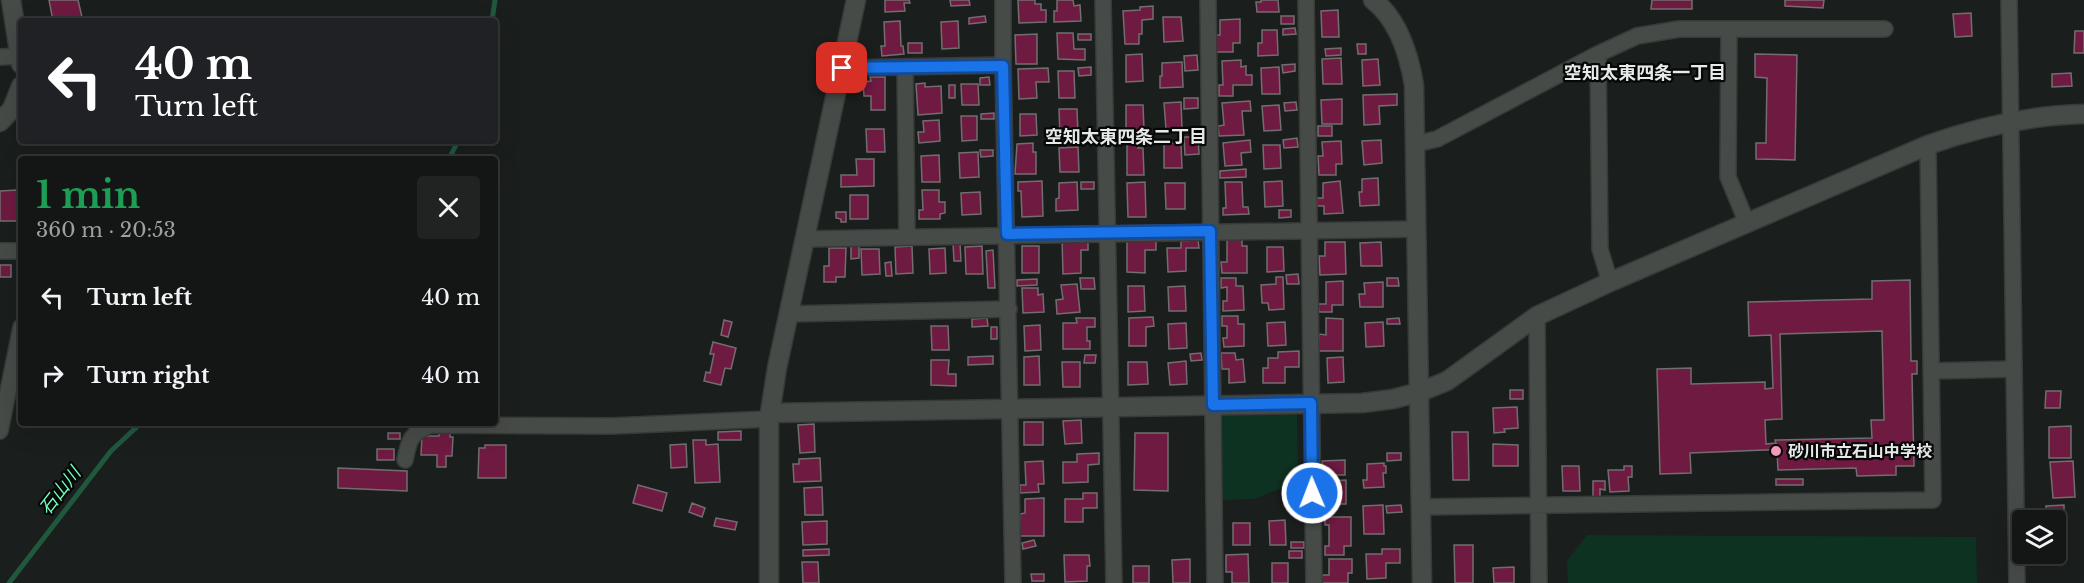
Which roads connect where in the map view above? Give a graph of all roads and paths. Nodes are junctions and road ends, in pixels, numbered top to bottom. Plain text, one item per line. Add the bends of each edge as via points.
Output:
1 (11, 0) edge
2 (856, 0) edge
3 (1003, 0) edge
4 (1103, 0) edge
5 (1208, 0) edge
6 (1306, 0) edge
7 (1373, 0) edge
8 (2009, 0) edge
9 (1729, 29) junction
10 (1885, 29) dead end
11 (18, 44) edge
12 (1598, 54) junction
13 (18, 56) edge
14 (0, 57) edge
15 (1003, 66) junction
16 (905, 67) junction
17 (842, 68) junction
18 (18, 94) edge
19 (2084, 114) edge
20 (2011, 121) junction
21 (0, 122) edge
22 (1416, 144) junction
23 (1929, 145) junction
24 (1747, 223) junction
25 (1417, 229) junction
26 (1309, 230) junction
27 (1210, 231) junction
28 (1109, 233) junction
29 (1007, 234) junction
30 (907, 236) junction
31 (805, 239) junction
32 (18, 250) edge
33 (0, 251) edge
34 (1610, 282) junction
35 (1009, 309) junction
36 (789, 314) junction
37 (1537, 316) junction
38 (18, 337) edge
39 (2014, 369) junction
40 (1932, 370) junction
41 (7, 373) edge
42 (1420, 392) junction
43 (1311, 403) junction
44 (1213, 405) junction
45 (1111, 406) junction
46 (1010, 408) junction
47 (770, 416) junction
48 (498, 425) edge
49 (428, 426) edge
50 (0, 431) edge
51 (405, 460) dead end
52 (1538, 505) junction
53 (1421, 507) junction
54 (769, 583) edge
55 (1013, 583) edge
56 (1114, 583) edge
57 (1215, 583) edge
58 (1314, 583) edge
59 (1422, 583) edge
60 (1539, 583) edge
61 (2017, 583) edge

1 - 11 street
2 - 17 street
3 - 15 street
4 - 28 street
5 - 27 street
6 - 26 street
7 - 22 street via 1396,27 1409,56
8 - 20 street
9 - 10 street
9 - 12 street via 1679,29 1637,36
9 - 24 street via 1728,177
12 - 22 street via 1437,140
12 - 34 street via 1600,249
13 - 14 street
15 - 16 street
15 - 29 street
16 - 17 street
16 - 30 street
17 - 31 street
18 - 21 street via 12,109
19 - 20 street
20 - 23 street
20 - 39 street
22 - 25 street
23 - 24 street
23 - 40 street
24 - 34 street
25 - 26 street
25 - 42 street
26 - 27 street
26 - 43 street
27 - 28 street
27 - 44 street
28 - 29 street
28 - 45 street
29 - 30 street
29 - 35 street
30 - 31 street
31 - 36 street
32 - 33 street
34 - 37 street
35 - 36 street
35 - 46 street
36 - 47 street
37 - 42 street via 1447,381
37 - 52 street
38 - 41 street
39 - 40 street
39 - 61 street
40 - 52 street via 1933,500
41 - 50 street
42 - 43 street via 1362,403
42 - 53 street
43 - 44 street
43 - 58 street
44 - 45 street
44 - 57 street
45 - 46 street
45 - 56 street
46 - 47 street
46 - 55 street
47 - 48 street via 612,426
47 - 54 street
49 - 51 street via 409,440
52 - 53 street
52 - 60 street
53 - 59 street

